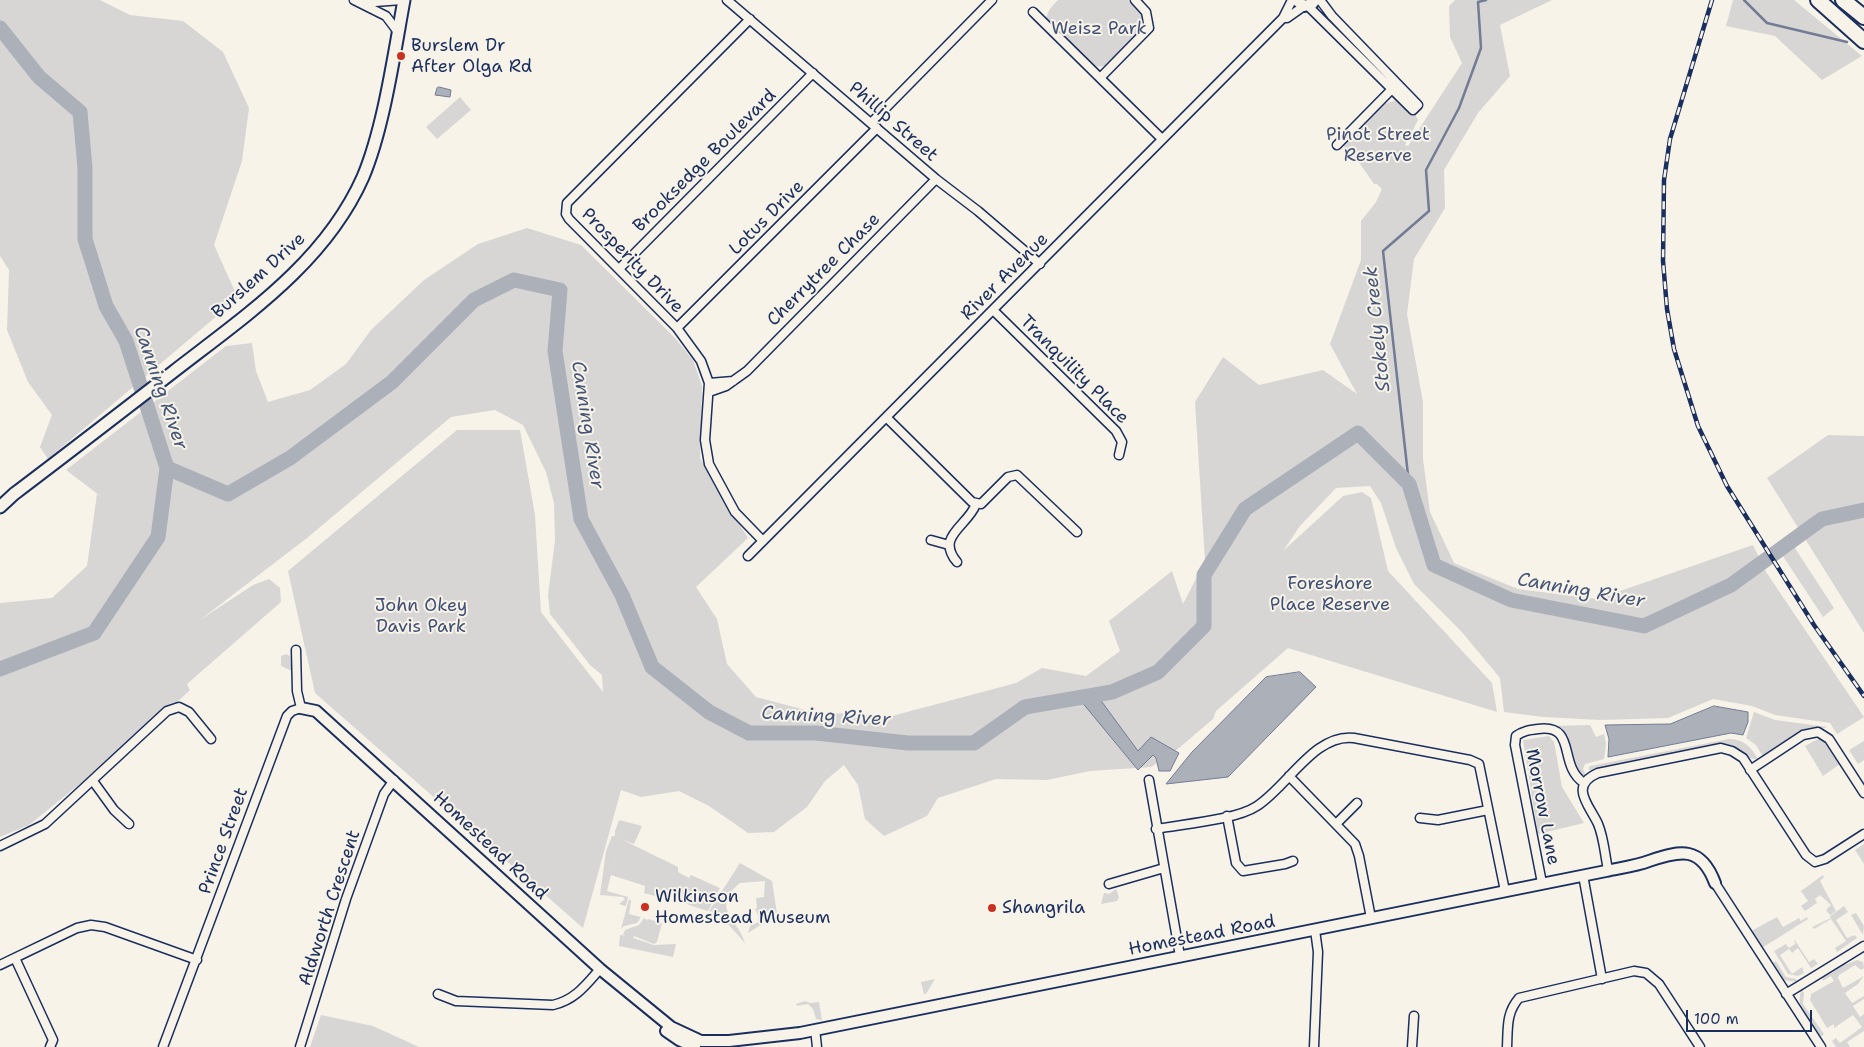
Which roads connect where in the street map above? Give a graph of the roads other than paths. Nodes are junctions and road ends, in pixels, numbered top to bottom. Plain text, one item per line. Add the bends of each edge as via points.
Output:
1 (354, 0) edge
2 (363, 0) edge
3 (403, 0) edge
4 (728, 0) edge
5 (992, 0) edge
6 (1134, 0) edge
7 (1320, 0) edge
8 (1818, 0) edge
9 (1843, 0) edge
10 (1303, 2) edge
11 (1033, 12) dead end
12 (1864, 17) edge
13 (1283, 18) junction
14 (750, 19) junction
15 (398, 32) junction
16 (1864, 41) edge
17 (813, 73) junction
18 (1100, 78) junction
19 (1395, 86) junction
20 (1416, 107) dead end
21 (874, 125) junction
22 (1162, 139) junction
23 (1337, 145) dead end
24 (936, 178) junction
25 (1040, 264) junction
26 (619, 269) junction
27 (993, 310) junction
28 (677, 328) junction
29 (733, 380) junction
30 (709, 382) junction
31 (709, 392) junction
32 (887, 418) junction
33 (1119, 455) dead end
34 (14, 494) junction
35 (0, 501) edge
36 (976, 504) junction
37 (0, 507) edge
38 (1077, 532) dead end
39 (931, 540) dead end
40 (763, 542) junction
41 (949, 545) junction
42 (748, 556) dead end
43 (957, 562) dead end
44 (296, 650) dead end
45 (301, 708) junction
46 (211, 740) dead end
47 (1750, 770) junction
48 (1289, 776) junction
49 (394, 780) junction
50 (1149, 780) dead end
51 (93, 781) junction
52 (1584, 783) junction
53 (1864, 793) edge
54 (1357, 803) dead end
55 (1488, 810) junction
56 (1227, 816) junction
57 (1420, 818) dead end
58 (129, 824) dead end
59 (1336, 824) junction
60 (1156, 829) junction
61 (1864, 834) edge
62 (0, 846) edge
63 (1293, 860) dead end
64 (1164, 868) junction
65 (1608, 870) junction
66 (1583, 875) junction
67 (1715, 883) joint
68 (1109, 884) dead end
69 (1542, 884) junction
70 (1505, 891) junction
71 (1372, 918) junction
72 (1315, 930) junction
73 (1863, 948) edge
74 (1180, 956) junction
75 (15, 958) junction
76 (197, 960) junction
77 (0, 965) edge
78 (600, 969) junction
79 (1602, 979) junction
80 (438, 994) dead end
81 (1786, 994) junction
82 (1414, 1016) dead end
83 (815, 1029) junction
84 (762, 1038) junction
85 (702, 1045) edge
86 (50, 1047) edge
87 (163, 1047) edge
88 (300, 1047) edge
89 (731, 1047) edge
90 (817, 1047) edge
91 (1314, 1047) edge
92 (1412, 1047) edge
93 (1507, 1047) edge
94 (1700, 1047) edge
95 (1820, 1047) edge

1 - 15 street via 386,16
2 - 3 street
3 - 15 main road, Burslem Drive
4 - 14 street, Phillip Street
5 - 21 street, Lotus Drive
6 - 18 street via 1148,16 1149,28
7 - 19 street
8 - 16 highway
9 - 12 highway
10 - 13 street, River Avenue
10 - 13 street, River Avenue
10 - 19 street
11 - 18 street
13 - 22 street, River Avenue
14 - 17 street, Phillip Street
14 - 26 street, Prosperity Drive via 567,203 569,219
15 - 34 main road, Burslem Drive via 363,175 339,221 314,255 182,365
17 - 21 street, Phillip Street
17 - 26 street, Brooksedge Boulevard
18 - 22 street
19 - 20 street
19 - 23 street
21 - 24 street, Phillip Street
21 - 28 street, Lotus Drive
22 - 25 street, River Avenue
24 - 25 street, Phillip Street
24 - 29 street, Cherrytree Chase via 747,371
25 - 27 street, River Avenue
26 - 28 street, Prosperity Drive
27 - 32 street, River Avenue
27 - 33 street, Tranquility Place via 1116,431 1122,442
28 - 30 street, Prosperity Drive via 701,361
29 - 30 street
29 - 31 street, Cherrytree Chase
30 - 31 street, Prosperity Drive
31 - 40 street, Prosperity Drive via 705,440 709,464 735,512
32 - 36 street
32 - 40 street, River Avenue
34 - 35 main road, Burslem Drive
34 - 37 main road, Burslem Drive
36 - 38 street via 985,501 1008,478 1017,475
36 - 41 street via 971,515 952,535
39 - 41 street
40 - 42 street, River Avenue
41 - 43 street
44 - 45 street via 297,691
45 - 49 street, Homestead Road via 316,711
45 - 76 street, Prince Street via 292,710 287,716
46 - 51 street via 189,712 179,707 167,711
47 - 52 street via 1743,758 1721,748 1598,773
47 - 53 street via 1803,735 1818,732 1829,739
47 - 61 street via 1806,855 1815,862
48 - 55 street via 1324,744 1343,736 1479,764
48 - 56 street via 1256,807
48 - 59 street
49 - 78 street, Homestead Road
49 - 88 street, Aldworth Crescent via 384,794 346,899
50 - 60 street
51 - 58 street via 114,810
51 - 62 street via 45,824
52 - 65 street via 1584,800 1599,826
52 - 69 street, Morrow Lane via 1570,768 1565,741 1557,731 1545,728 1523,731 1516,736 1515,745
54 - 59 street
55 - 57 street via 1438,820
55 - 70 street
56 - 60 street
56 - 63 street via 1236,863 1243,872
59 - 71 street via 1357,849
60 - 64 street
64 - 68 street
64 - 74 street
65 - 66 street, Homestead Road
65 - 67 street, Homestead Road via 1679,853 1694,854 1710,869
66 - 69 street, Homestead Road
66 - 79 street
67 - 81 street, Homestead Road
69 - 70 street, Homestead Road
70 - 71 street, Homestead Road
71 - 72 street, Homestead Road
72 - 74 street, Homestead Road
72 - 91 street via 1318,952
73 - 81 street
74 - 83 street, Homestead Road
75 - 76 street via 77,928 91,925
75 - 77 street
75 - 86 street via 51,1034
76 - 87 street, Prince Street
78 - 80 street via 577,994 553,1005 456,1001
78 - 85 street, Homestead Road via 654,1014 667,1032
79 - 93 street via 1520,998 1508,1016
79 - 94 street via 1634,971 1646,972 1659,984
81 - 95 street, Homestead Road
82 - 92 street
83 - 84 street, Homestead Road
83 - 90 street
84 - 85 street, Homestead Road
84 - 89 street, Homestead Road

